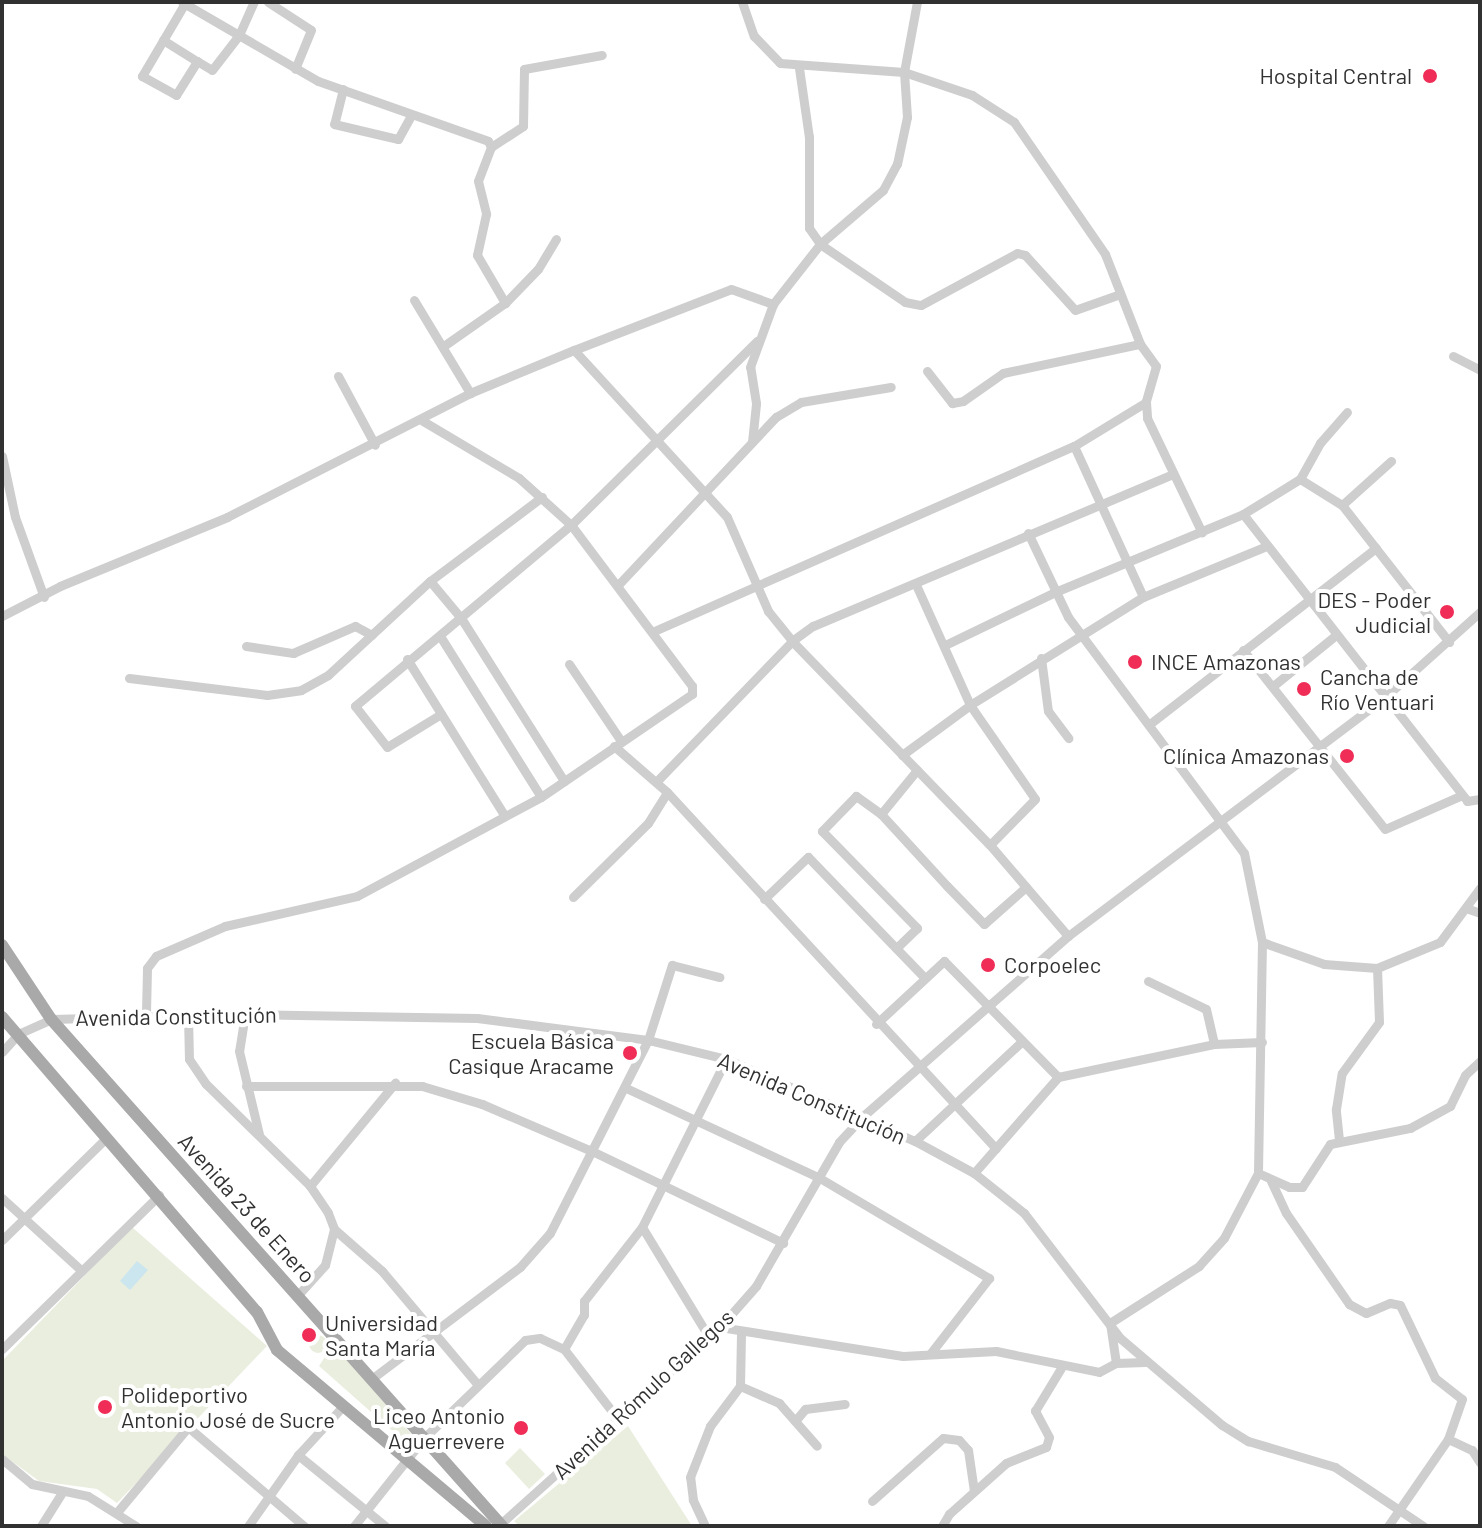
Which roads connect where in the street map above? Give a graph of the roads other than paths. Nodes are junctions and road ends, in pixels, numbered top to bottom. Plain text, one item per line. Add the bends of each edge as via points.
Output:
1 (254, 2) edge
2 (268, 2) edge
3 (742, 2) edge
4 (917, 2) edge
5 (183, 3) edge
6 (239, 35) junction
7 (163, 40) junction
8 (602, 55) dead end
9 (197, 61) junction
10 (799, 68) junction
11 (295, 69) junction
12 (904, 72) junction
13 (343, 89) junction
14 (411, 116) junction
15 (491, 147) junction
16 (556, 239) dead end
17 (820, 244) junction
18 (1120, 294) junction
19 (414, 300) dead end
20 (505, 303) junction
21 (773, 304) junction
22 (757, 341) junction
23 (1140, 344) junction
24 (445, 345) junction
25 (574, 350) junction
26 (1453, 356) dead end
27 (1480, 370) edge
28 (927, 371) dead end
29 (338, 376) dead end
30 (891, 387) dead end
31 (470, 393) junction
32 (1146, 402) junction
33 (1347, 412) dead end
34 (423, 421) junction
35 (657, 442) junction
36 (752, 442) junction
37 (375, 445) junction
38 (1074, 446) junction
39 (2, 456) edge
40 (1391, 461) dead end
41 (1173, 474) junction
42 (1300, 479) junction
43 (709, 494) junction
44 (542, 497) junction
45 (1342, 505) junction
46 (1102, 506) junction
47 (1243, 514) junction
48 (571, 525) junction
49 (1028, 533) junction
50 (1202, 533) junction
51 (1267, 546) junction
52 (1376, 548) junction
53 (1127, 560) junction
54 (430, 581) junction
55 (618, 585) junction
56 (917, 587) junction
57 (757, 588) junction
58 (1055, 592) junction
59 (44, 597) junction
60 (1143, 597) junction
61 (1309, 603) junction
62 (1480, 612) edge
63 (2, 616) edge
64 (461, 618) junction
65 (652, 632) junction
66 (372, 635) junction
67 (1336, 635) junction
68 (440, 636) junction
69 (1084, 638) junction
70 (792, 641) junction
71 (1449, 642) junction
72 (945, 645) junction
73 (246, 646) dead end
74 (1243, 650) junction
75 (1041, 658) junction
76 (407, 659) junction
77 (569, 664) dead end
78 (129, 678) dead end
79 (1273, 686) junction
80 (1384, 698) junction
81 (970, 705) junction
82 (441, 714) junction
83 (1151, 723) junction
84 (1068, 738) dead end
85 (618, 743) junction
86 (1320, 747) junction
87 (902, 755) junction
88 (917, 770) junction
89 (564, 781) junction
90 (656, 782) junction
91 (667, 792) junction
92 (1462, 795) junction
93 (541, 797) junction
94 (1480, 799) edge
95 (881, 814) junction
96 (504, 815) junction
97 (1220, 821) junction
98 (990, 845) junction
99 (1026, 887) junction
100 (1480, 888) edge
101 (573, 897) dead end
102 (764, 899) junction
103 (1466, 908) junction
104 (1480, 913) edge
105 (1068, 936) junction
106 (1262, 942) junction
107 (2, 945) edge
108 (896, 948) junction
109 (2, 967) edge
110 (1377, 968) junction
111 (18, 974) junction
112 (719, 977) dead end
113 (925, 978) junction
114 (1148, 981) dead end
115 (986, 1004) junction
116 (146, 1013) junction
117 (245, 1014) junction
118 (188, 1016) junction
119 (2, 1017) edge
120 (51, 1019) junction
121 (876, 1024) junction
122 (18, 1034) junction
123 (648, 1040) junction
124 (1021, 1042) junction
125 (1262, 1042) junction
126 (1214, 1044) junction
127 (2, 1052) edge
128 (726, 1059) junction
129 (1480, 1061) edge
130 (917, 1066) junction
131 (1058, 1077) junction
132 (395, 1083) junction
133 (246, 1086) junction
134 (626, 1088) junction
135 (954, 1103) junction
136 (862, 1117) junction
137 (694, 1119) junction
138 (107, 1137) junction
139 (260, 1137) junction
140 (1339, 1140) junction
141 (915, 1141) junction
142 (996, 1149) junction
143 (594, 1152) junction
144 (974, 1173) junction
145 (1258, 1173) junction
146 (818, 1177) junction
147 (1271, 1181) junction
148 (662, 1183) junction
149 (310, 1186) junction
150 (159, 1195) junction
151 (2, 1198) edge
152 (24, 1217) junction
153 (642, 1227) junction
154 (334, 1229) junction
155 (2, 1240) edge
156 (783, 1243) junction
157 (82, 1271) junction
158 (298, 1295) junction
159 (1110, 1323) junction
160 (720, 1327) junction
161 (436, 1331) junction
162 (741, 1334) junction
163 (709, 1337) junction
164 (2, 1349) edge
165 (564, 1349) junction
166 (930, 1354) junction
167 (1145, 1362) junction
168 (1116, 1363) junction
169 (1061, 1368) junction
170 (374, 1377) junction
171 (478, 1385) junction
172 (740, 1386) junction
173 (845, 1404) dead end
174 (343, 1406) junction
175 (618, 1419) junction
176 (795, 1421) junction
177 (424, 1438) junction
178 (1448, 1439) junction
179 (817, 1446) dead end
180 (298, 1455) junction
181 (2, 1459) edge
182 (409, 1461) junction
183 (1480, 1463) edge
184 (974, 1491) junction
185 (62, 1492) junction
186 (272, 1497) junction
187 (872, 1501) dead end
188 (1399, 1508) junction
189 (367, 1510) junction
190 (118, 1511) junction
191 (480, 1524) edge
192 (500, 1525) edge
193 (41, 1526) edge
194 (136, 1526) edge
195 (248, 1526) edge
196 (304, 1526) edge
197 (354, 1526) edge
198 (385, 1526) edge
199 (705, 1526) edge
200 (942, 1526) edge
201 (1388, 1526) edge
202 (1423, 1526) edge

1 - 6 street
2 - 11 street via 311,30
3 - 10 street via 754,36 780,63
4 - 12 street
5 - 6 street
5 - 7 street
6 - 9 street via 212,70
6 - 11 street
7 - 9 street
7 - 9 street via 142,76 176,95
8 - 15 street via 524,69 523,126
10 - 12 street via 823,63
10 - 17 street via 809,137 809,228
11 - 13 street
12 - 17 street via 907,117 897,164 883,190
12 - 18 street via 972,95 1014,122 1105,254
13 - 14 street
13 - 14 street via 334,124 398,139
14 - 15 street via 480,135
15 - 20 street via 478,181 486,214 477,255
16 - 20 street via 538,269
17 - 18 street via 905,302 921,305 1017,253 1025,255 1075,310
17 - 21 street
18 - 23 street
19 - 24 street
20 - 24 street
21 - 22 street
21 - 25 street via 731,289
22 - 35 street
22 - 36 street via 750,367 756,403
23 - 28 street via 1003,373 952,403
23 - 32 street via 1156,366
24 - 31 street
25 - 31 street
25 - 35 street
26 - 27 street
29 - 37 street
30 - 36 street via 801,402 776,417
31 - 34 street
32 - 38 street
32 - 41 street via 1147,418
33 - 42 street via 1320,443
34 - 37 street
34 - 44 street
35 - 43 street
35 - 48 street
36 - 43 street
37 - 59 street
38 - 46 street
38 - 57 street
39 - 59 street via 15,517
40 - 45 street
41 - 46 street
41 - 50 street
42 - 45 street
42 - 47 street
43 - 55 street
43 - 57 street via 727,517
44 - 48 street
44 - 54 street
45 - 52 street
46 - 49 street
46 - 53 street
47 - 50 street
47 - 51 street
48 - 55 street
48 - 64 street
49 - 56 street
49 - 58 street
50 - 53 street
51 - 60 street
51 - 61 street
52 - 61 street
52 - 71 street
53 - 58 street
53 - 60 street
54 - 64 street
54 - 66 street
55 - 65 street
56 - 70 street via 813,626
56 - 72 street
57 - 65 street
57 - 70 street
58 - 69 street
58 - 72 street
59 - 63 street
60 - 69 street
61 - 67 street
61 - 74 street
62 - 71 street, Avenida Rómulo Gallegos
64 - 68 street
64 - 89 street
65 - 85 street via 692,686 692,694
66 - 73 street via 355,626 293,653
66 - 78 street via 328,675 301,690 267,695
67 - 79 street
67 - 80 street
68 - 76 street
68 - 93 street
69 - 75 street
69 - 83 street
70 - 87 street
70 - 90 street
71 - 80 street, Avenida Rómulo Gallegos
72 - 81 street
74 - 79 street
74 - 83 street
75 - 81 street
75 - 84 street via 1048,711
76 - 82 street
76 - 82 street via 355,706 387,747
77 - 85 street
79 - 86 street
80 - 86 street, Avenida Rómulo Gallegos
80 - 92 street
81 - 87 street
81 - 98 street via 1035,799
82 - 96 street
83 - 97 street
85 - 89 street
85 - 90 street
86 - 92 street via 1385,829
86 - 97 street, Avenida Rómulo Gallegos
87 - 88 street
88 - 95 street
88 - 98 street
89 - 93 street
90 - 91 street
91 - 101 street via 648,823
91 - 102 street
92 - 94 street via 1467,801
93 - 96 street
95 - 99 street via 984,924
95 - 108 street via 856,796 822,831 917,928
96 - 116 street via 357,896 225,926 156,956 147,968
97 - 105 street, Avenida Rómulo Gallegos
97 - 106 street via 1244,853
98 - 99 street
99 - 105 street
100 - 103 street
102 - 108 street via 808,857
102 - 121 street
103 - 104 street
103 - 110 street via 1440,942
105 - 115 street, Avenida Rómulo Gallegos
106 - 110 street via 1324,964
106 - 125 street
107 - 111 main road, Avenida 23 de Enero
108 - 113 street
109 - 111 main road
110 - 140 street via 1379,1022 1342,1073 1336,1109
111 - 120 main road, Avenida 23 de Enero
112 - 123 street via 672,965
113 - 115 street via 944,961
113 - 121 street
114 - 126 street via 1206,1009
115 - 124 street
115 - 130 street, Avenida Rómulo Gallegos
116 - 118 street, Avenida Constitución
116 - 120 street, Avenida Constitución
117 - 118 street, Avenida Constitución
117 - 123 street, Avenida Constitución via 477,1018
117 - 133 street via 239,1051
118 - 139 street via 189,1059 206,1084
119 - 122 main road
120 - 122 street, Avenida Constitución
120 - 158 main road, Avenida 23 de Enero
121 - 130 street
122 - 127 street
122 - 138 main road
123 - 128 street, Avenida Constitución
123 - 134 street
124 - 131 street
124 - 135 street
125 - 126 street
125 - 145 street
126 - 131 street
128 - 136 street, Avenida Constitución
128 - 137 street
129 - 140 street via 1465,1075 1450,1106 1436,1115 1399,1131
130 - 135 street
130 - 136 street, Avenida Rómulo Gallegos
131 - 142 street
132 - 133 street
132 - 143 street via 482,1104
132 - 149 street
133 - 139 street
134 - 137 street
134 - 143 street
135 - 141 street
135 - 142 street
136 - 141 street, Avenida Constitución
136 - 146 street, Avenida Rómulo Gallegos
137 - 146 street
137 - 148 street
138 - 150 main road
138 - 152 street
139 - 149 street
140 - 147 street via 1322,1150 1302,1187
141 - 144 street, Avenida Constitución
142 - 144 street
143 - 148 street
143 - 161 street via 550,1233 531,1256
144 - 159 street, Avenida Constitución via 1024,1213
145 - 147 street
145 - 159 street via 1224,1238 1199,1266
146 - 156 street, Avenida Rómulo Gallegos
146 - 166 street via 989,1278
147 - 178 street via 1286,1213 1349,1304 1366,1313 1390,1303 1400,1305 1435,1378 1462,1399
148 - 153 street
148 - 156 street
149 - 154 street
150 - 157 street
150 - 174 main road via 257,1312 277,1350
151 - 152 street
152 - 155 street
152 - 157 street
153 - 163 street
153 - 165 street via 584,1301 584,1315
154 - 158 street via 325,1265
154 - 161 street
156 - 160 street, Avenida Rómulo Gallegos
157 - 164 street
158 - 170 main road, Avenida 23 de Enero
159 - 167 street, Avenida Constitución
159 - 168 street
160 - 162 street
160 - 163 street, Avenida Rómulo Gallegos
161 - 170 street
161 - 171 street
162 - 166 street via 903,1356
162 - 172 street
163 - 175 street, Avenida Rómulo Gallegos
165 - 171 street via 540,1338 525,1340
165 - 175 street
166 - 169 street via 996,1351
167 - 168 street
167 - 188 street, Avenida Constitución via 1248,1441 1335,1467
168 - 169 street via 1099,1372
169 - 184 street via 1035,1411 1049,1437 1046,1447 1006,1463
170 - 177 main road, Avenida 23 de Enero
171 - 177 street
172 - 176 street via 779,1403
172 - 199 street via 710,1426 690,1477
173 - 176 street via 805,1409
174 - 180 street
174 - 182 main road
175 - 192 street, Avenida Rómulo Gallegos
176 - 179 street
177 - 182 street
177 - 192 main road, Avenida 23 de Enero
178 - 183 street via 1472,1450
178 - 188 street
180 - 186 street
180 - 189 street
181 - 185 street via 32,1484
182 - 189 street
182 - 191 main road
184 - 187 street via 968,1450 959,1440 943,1438
184 - 200 street
185 - 190 street via 88,1496
185 - 193 street
186 - 190 street via 188,1427
186 - 195 street
186 - 196 street
188 - 201 street
188 - 202 street, Avenida Constitución
189 - 197 street
189 - 198 street
190 - 194 street

